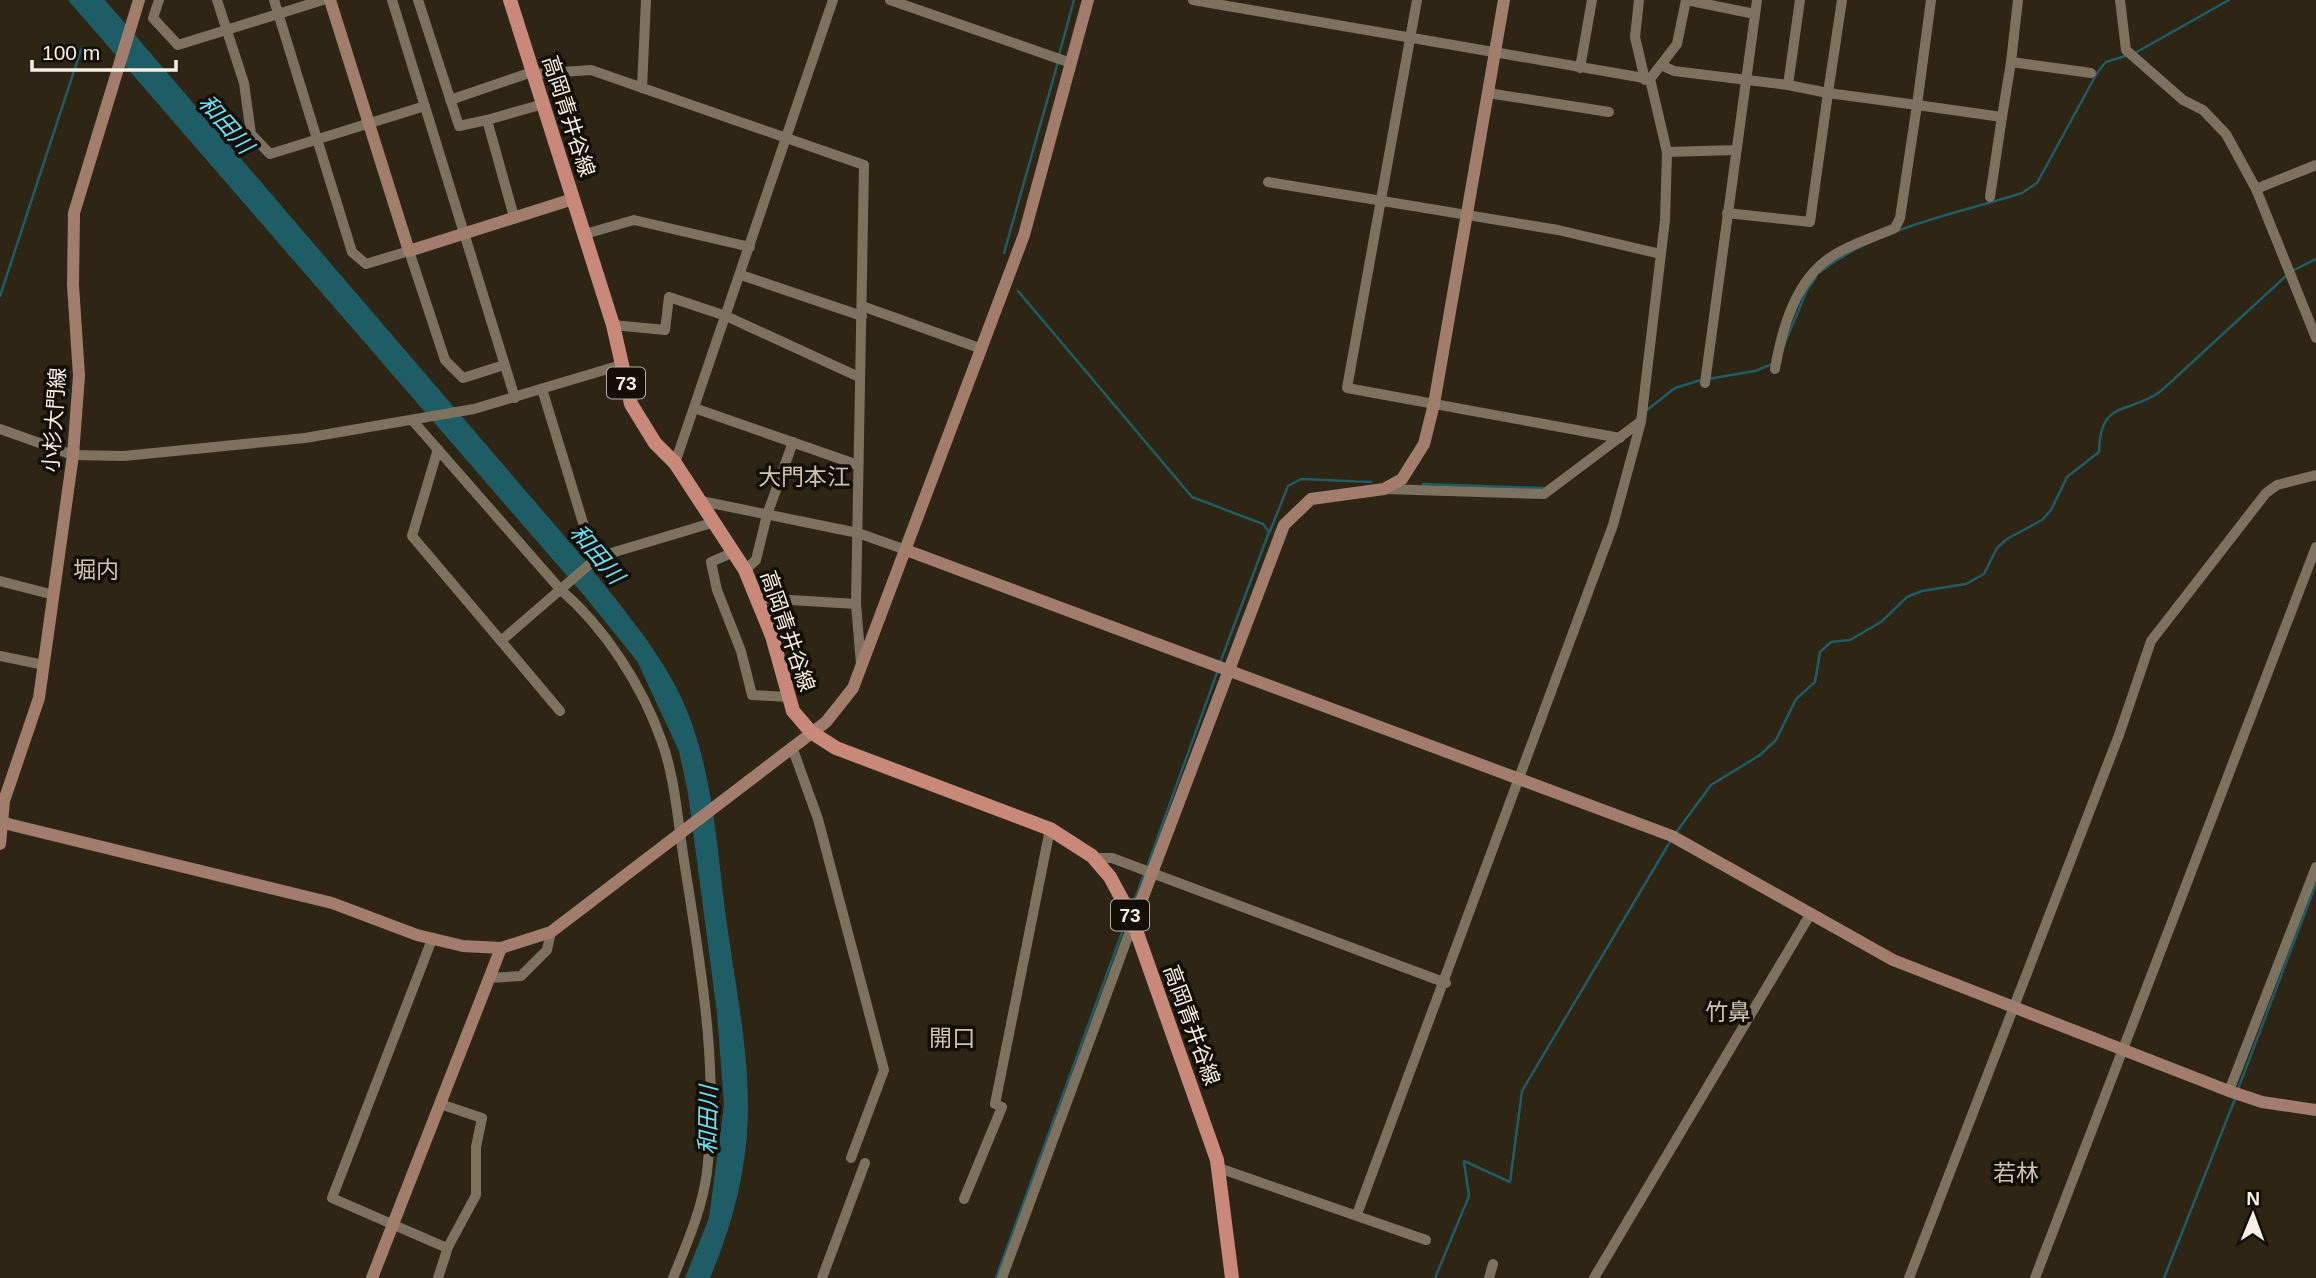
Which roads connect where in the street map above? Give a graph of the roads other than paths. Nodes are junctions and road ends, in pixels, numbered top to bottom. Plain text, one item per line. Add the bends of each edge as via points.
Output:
1 (139, 0) edge
2 (159, 0) edge
3 (217, 0) edge
4 (274, 0) edge
5 (323, 0) edge
6 (330, 0) edge
7 (392, 0) edge
8 (418, 0) edge
9 (510, 0) edge
10 (646, 0) edge
11 (833, 0) edge
12 (890, 0) edge
13 (1088, 0) edge
14 (1194, 0) edge
15 (1417, 0) edge
16 (1504, 0) edge
17 (1592, 0) edge
18 (1639, 0) edge
19 (1686, 0) edge
20 (1757, 0) edge
21 (1800, 0) edge
22 (1842, 0) edge
23 (1931, 0) edge
24 (2018, 0) edge
25 (2120, 0) edge
26 (279, 14) junction
27 (1755, 15) junction
28 (226, 30) junction
29 (1411, 37) junction
30 (1495, 53) junction
31 (2011, 62) junction
32 (1071, 63) junction
33 (1661, 65) junction
34 (1580, 68) junction
35 (532, 73) junction
36 (2091, 73) dead end
37 (1647, 79) junction
38 (1745, 79) junction
39 (1788, 85) junction
40 (642, 88) junction
41 (1488, 93) junction
42 (1828, 93) junction
43 (450, 100) junction
44 (543, 104) junction
45 (1917, 105) junction
46 (425, 106) junction
47 (1609, 112) dead end
48 (2002, 117) junction
49 (487, 120) junction
50 (368, 124) junction
51 (787, 139) junction
52 (318, 140) junction
53 (1736, 150) junction
54 (1667, 152) junction
55 (2316, 166) edge
56 (1268, 182) dead end
57 (2256, 189) junction
58 (1990, 197) dead end
59 (573, 199) junction
60 (1381, 200) junction
61 (1727, 213) junction
62 (1467, 215) junction
63 (514, 217) junction
64 (465, 231) junction
65 (584, 234) junction
66 (750, 247) junction
67 (409, 251) junction
68 (1661, 254) junction
69 (741, 275) junction
70 (862, 311) junction
71 (726, 316) junction
72 (613, 325) junction
73 (2316, 338) edge
74 (982, 349) junction
75 (504, 365) junction
76 (621, 365) junction
77 (1775, 369) dead end
78 (859, 377) junction
79 (1704, 383) dead end
80 (542, 389) junction
81 (515, 398) junction
82 (1434, 404) junction
83 (694, 408) junction
84 (413, 422) junction
85 (1641, 422) junction
86 (0, 429) edge
87 (1620, 438) junction
88 (793, 442) junction
89 (438, 449) junction
90 (73, 455) junction
91 (675, 463) junction
92 (858, 465) junction
93 (2316, 475) edge
94 (1384, 489) junction
95 (701, 501) junction
96 (766, 515) junction
97 (715, 522) junction
98 (858, 533) junction
99 (588, 539) dead end
100 (2316, 547) edge
101 (906, 550) junction
102 (734, 552) junction
103 (745, 570) junction
104 (0, 581) edge
105 (560, 589) junction
106 (54, 595) junction
107 (757, 598) junction
108 (856, 604) junction
109 (501, 641) junction
110 (0, 656) edge
111 (44, 665) junction
112 (861, 669) junction
113 (1228, 671) junction
114 (788, 697) junction
115 (560, 710) dead end
116 (811, 732) junction
117 (792, 747) junction
118 (1518, 778) junction
119 (1, 822) edge
120 (1050, 829) junction
121 (680, 833) junction
122 (0, 844) edge
123 (1094, 858) junction
124 (2316, 867) edge
125 (1153, 873) junction
126 (1811, 914) junction
127 (1133, 923) junction
128 (551, 932) junction
129 (431, 942) dead end
130 (501, 948) junction
131 (489, 978) junction
132 (1446, 983) junction
133 (2011, 1007) junction
134 (2123, 1050) junction
135 (2229, 1091) junction
136 (440, 1104) junction
137 (2316, 1110) edge
138 (851, 1158) dead end
139 (865, 1163) dead end
140 (1219, 1168) junction
141 (964, 1199) dead end
142 (1357, 1214) junction
143 (393, 1224) junction
144 (1426, 1240) dead end
145 (447, 1248) junction
146 (1493, 1264) dead end
147 (372, 1278) edge
148 (438, 1278) edge
149 (673, 1278) edge
150 (822, 1278) edge
151 (1002, 1278) edge
152 (1232, 1278) edge
153 (1489, 1278) edge
154 (1594, 1278) edge
155 (1909, 1278) edge
156 (2035, 1278) edge

1 - 90 street, 小杉大門線 via 74,213 79,376
2 - 28 street via 153,18 178,45
3 - 28 street
4 - 26 street
5 - 26 street
6 - 50 street
7 - 46 street
8 - 43 street
9 - 35 main road, 高岡青井谷線 / 73
10 - 40 street
11 - 51 street
12 - 32 street
13 - 32 street
14 - 29 street
15 - 29 street
16 - 30 street
17 - 34 street
18 - 37 street via 1635,37
19 - 27 street
19 - 33 street via 1677,44
20 - 27 street
21 - 39 street
22 - 42 street
23 - 45 street
24 - 31 street
25 - 57 street via 2126,50 2183,100 2203,110 2226,134
26 - 28 street
26 - 52 street
27 - 38 street
28 - 52 street via 244,83 251,134 270,154
29 - 30 street
29 - 60 street
30 - 34 street
30 - 41 street
31 - 36 street
31 - 48 street
32 - 74 street via 1024,235
33 - 37 street
33 - 38 street via 1674,71
34 - 37 street
35 - 40 street via 587,70
35 - 43 street
35 - 44 main road, 高岡青井谷線 / 73
37 - 54 street
38 - 39 street
38 - 53 street
39 - 42 street
40 - 51 street
41 - 47 street
41 - 62 street
42 - 45 street
42 - 61 street via 1810,222
43 - 49 street via 459,126
44 - 49 street
44 - 59 main road, 高岡青井谷線 / 73
45 - 48 street
45 - 77 street via 1895,228 1834,255 1814,271 1789,319
46 - 50 street
46 - 64 street
48 - 58 street
49 - 63 street
50 - 52 street
50 - 67 street
51 - 66 street
51 - 70 street via 864,165
52 - 67 street via 352,252 366,264
53 - 54 street
53 - 61 street
54 - 68 street
55 - 57 street
56 - 60 street
57 - 73 street
59 - 63 street
59 - 65 main road, 高岡青井谷線 / 73
60 - 62 street
60 - 82 street via 1347,388
61 - 79 street
62 - 68 street via 1625,243
62 - 82 street
63 - 64 street
64 - 67 street
64 - 75 street
65 - 66 street via 634,220
65 - 72 main road, 高岡青井谷線 / 73
66 - 69 street
67 - 75 street via 445,360 463,378
68 - 85 street
69 - 70 street
69 - 71 street
70 - 74 street
70 - 78 street
71 - 72 street via 669,297 665,330
71 - 78 street
71 - 83 street
72 - 76 main road, 高岡青井谷線 / 73
74 - 101 street
75 - 81 street
76 - 80 street
76 - 91 main road, 高岡青井谷線 / 73 via 641,424
78 - 92 street
80 - 81 street
80 - 99 street
81 - 84 street
82 - 87 street
82 - 94 street via 1415,463 1402,479
83 - 88 street
83 - 91 street
84 - 89 street
84 - 90 street via 136,455
85 - 87 street
85 - 118 street via 1614,525
86 - 90 street
87 - 94 street via 1544,494
88 - 92 street
88 - 96 street
89 - 105 street
89 - 109 street via 412,536
90 - 106 street, 小杉大門線
91 - 95 main road, 高岡青井谷線 / 73
92 - 98 street
93 - 133 street via 2277,485 2266,493 2151,641 2119,735
94 - 113 street via 1330,494 1297,508 1284,525
95 - 96 street
95 - 97 main road, 高岡青井谷線 / 73
96 - 98 street
96 - 103 street via 756,560
97 - 102 main road, 高岡青井谷線 / 73
97 - 105 street via 598,557
98 - 101 street
98 - 108 street
100 - 134 street
101 - 112 street
101 - 113 street
102 - 103 main road, 高岡青井谷線 / 73
102 - 114 street via 711,562 752,695
103 - 107 main road, 高岡青井谷線 / 73
104 - 106 street
105 - 109 street
105 - 121 street via 585,610 629,673 647,708 669,766
106 - 111 street, 小杉大門線
107 - 108 street
107 - 114 main road, 高岡青井谷線 / 73
108 - 112 street
109 - 115 street
110 - 111 street
111 - 119 street, 小杉大門線 via 39,698
112 - 116 street via 840,706
113 - 118 street
113 - 125 street
114 - 116 main road, 高岡青井谷線 / 73 via 793,711
116 - 117 street
116 - 120 main road, 高岡青井谷線 / 73 via 882,767
117 - 121 street
117 - 138 street via 818,819 884,1070
118 - 126 street via 1672,835
118 - 132 street
119 - 122 street, 小杉大門線
119 - 130 street via 332,903 463,946
120 - 123 main road, 高岡青井谷線 / 73
120 - 141 street via 995,1104 1002,1107
121 - 128 street
121 - 149 street via 702,977 713,1111 701,1206
123 - 125 street via 1112,858
123 - 127 main road, 高岡青井谷線 / 73 via 1123,898
124 - 135 street
125 - 127 street
125 - 132 street
126 - 133 street via 1893,960
126 - 154 street
127 - 140 main road, 高岡青井谷線 / 73
127 - 151 street
128 - 130 street
128 - 131 street via 547,950 521,976
129 - 143 street via 332,1192 338,1202
130 - 131 street
131 - 136 street
132 - 142 street
133 - 134 street
133 - 155 street
134 - 135 street
134 - 156 street
135 - 137 street via 2262,1102
136 - 143 street
136 - 145 street via 482,1118 476,1147 476,1195
139 - 150 street
140 - 142 street
140 - 152 main road, 高岡青井谷線 / 73
142 - 144 street
143 - 145 street
143 - 147 street
145 - 148 street
146 - 153 street

